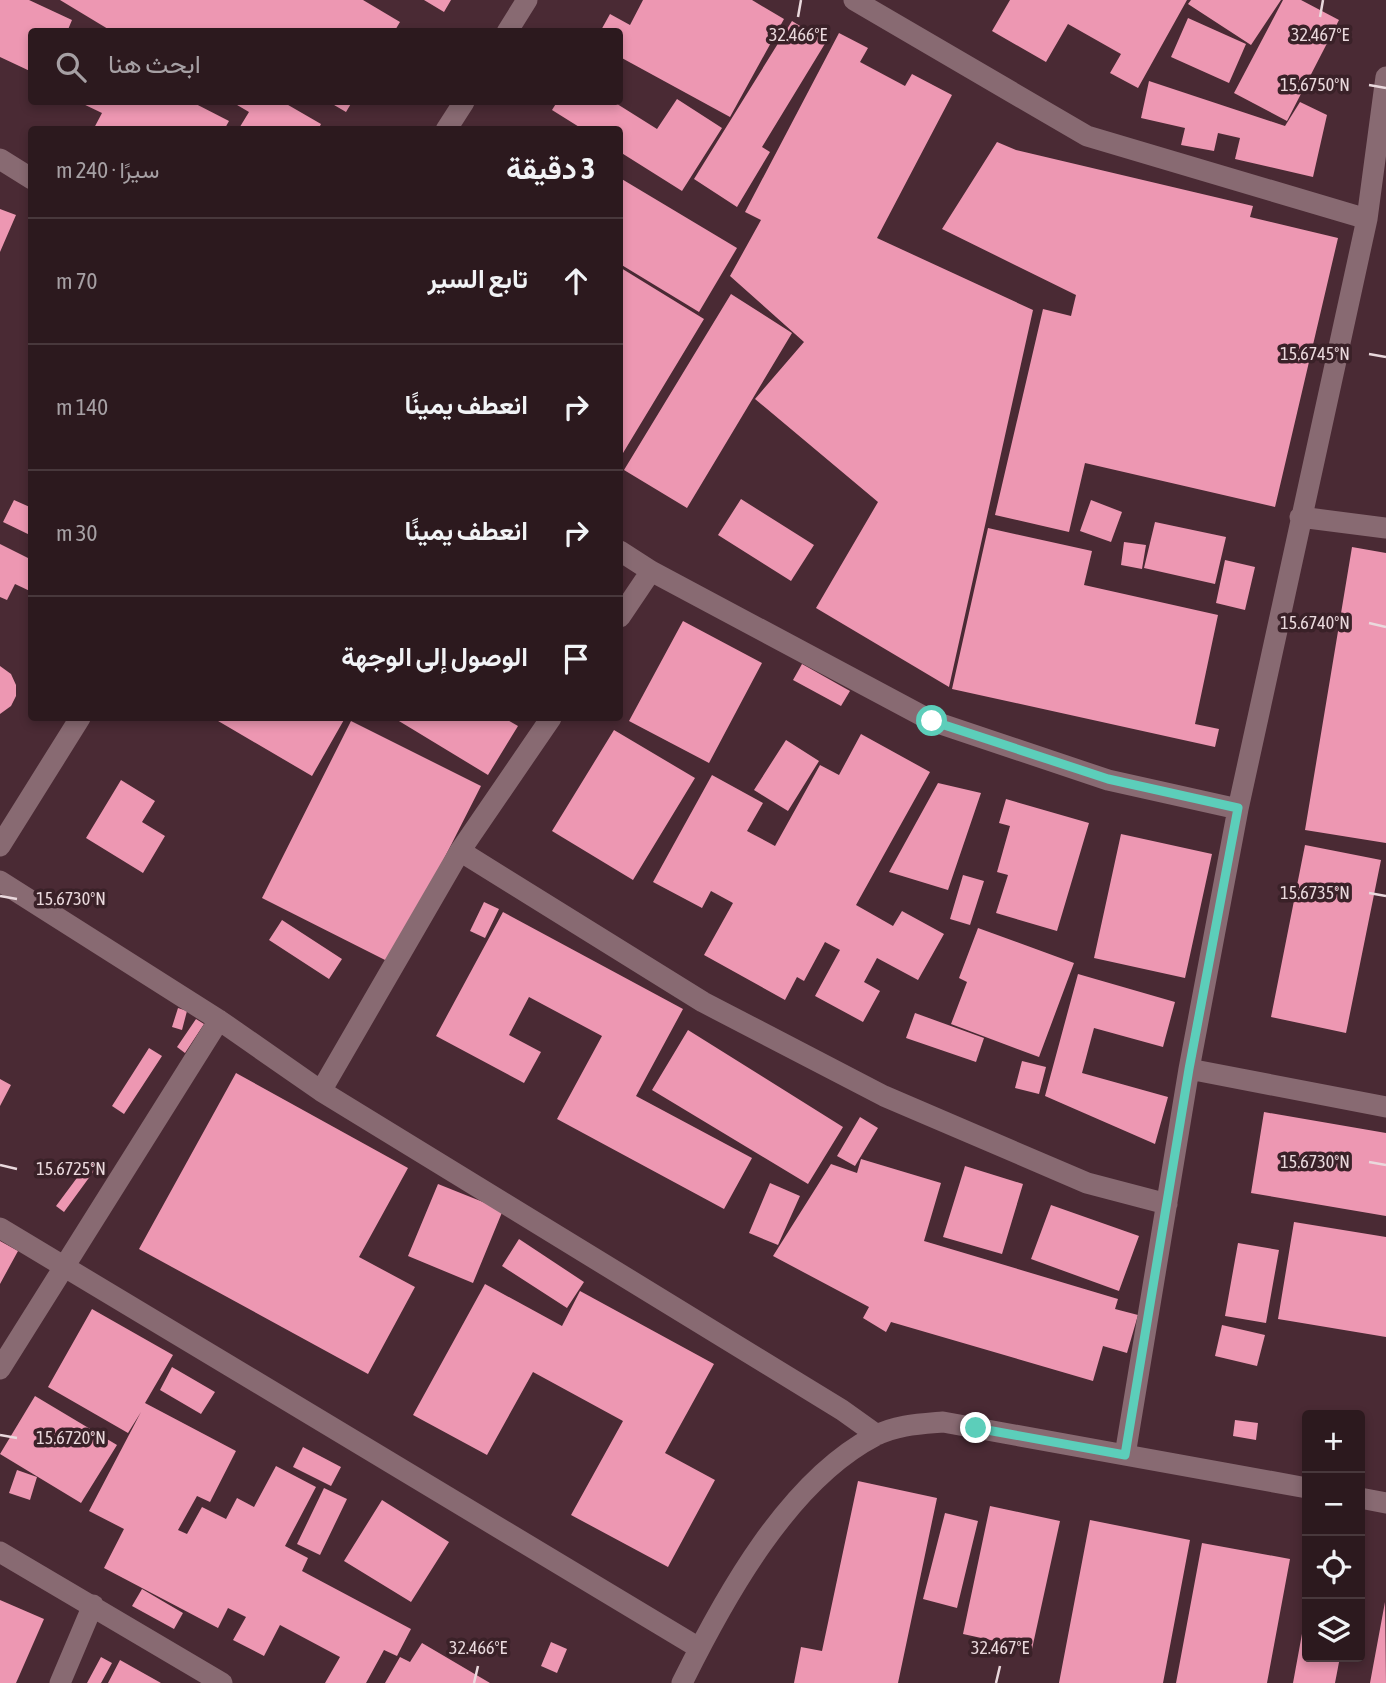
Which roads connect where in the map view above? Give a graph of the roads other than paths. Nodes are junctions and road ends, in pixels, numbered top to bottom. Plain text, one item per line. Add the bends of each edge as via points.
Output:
1 (527, 0) edge
2 (854, 0) edge
3 (510, 28) edge
4 (1386, 77) edge
5 (462, 105) edge
6 (449, 126) edge
7 (0, 159) edge
8 (28, 176) edge
9 (1367, 219) junction
10 (1300, 517) junction
11 (1386, 528) edge
12 (623, 553) edge
13 (651, 571) junction
14 (623, 613) edge
15 (78, 721) edge
16 (549, 721) edge
17 (1238, 808) junction
18 (0, 846) edge
19 (460, 851) junction
20 (0, 881) edge
21 (219, 1020) junction
22 (1189, 1069) junction
23 (321, 1091) junction
24 (1386, 1107) edge
25 (1167, 1204) junction
26 (0, 1228) edge
27 (65, 1266) junction
28 (0, 1369) edge
29 (877, 1435) junction
30 (1125, 1455) junction
31 (1302, 1487) edge
32 (1365, 1499) edge
33 (1386, 1503) edge
34 (0, 1552) edge
35 (93, 1605) junction
36 (699, 1648) junction
37 (60, 1683) edge
38 (222, 1683) edge
39 (682, 1683) edge

1 - 3 street
2 - 9 street via 1087,136
4 - 9 street
5 - 6 street
7 - 8 street
9 - 10 street
10 - 11 street
10 - 17 street
12 - 13 street
13 - 14 street
13 - 17 street via 932,721 1108,779
15 - 18 street
16 - 19 street
17 - 22 street
19 - 23 street
19 - 25 street via 703,1002 884,1096 1087,1183
20 - 21 street
21 - 23 street
21 - 27 street
22 - 24 street
22 - 25 street
23 - 29 street
25 - 30 street
26 - 27 street
27 - 28 street
27 - 36 street
29 - 30 street via 909,1425 943,1422
29 - 36 street via 820,1475 791,1508
30 - 31 street
32 - 33 street
34 - 35 street
35 - 37 street
35 - 38 street
36 - 39 street

